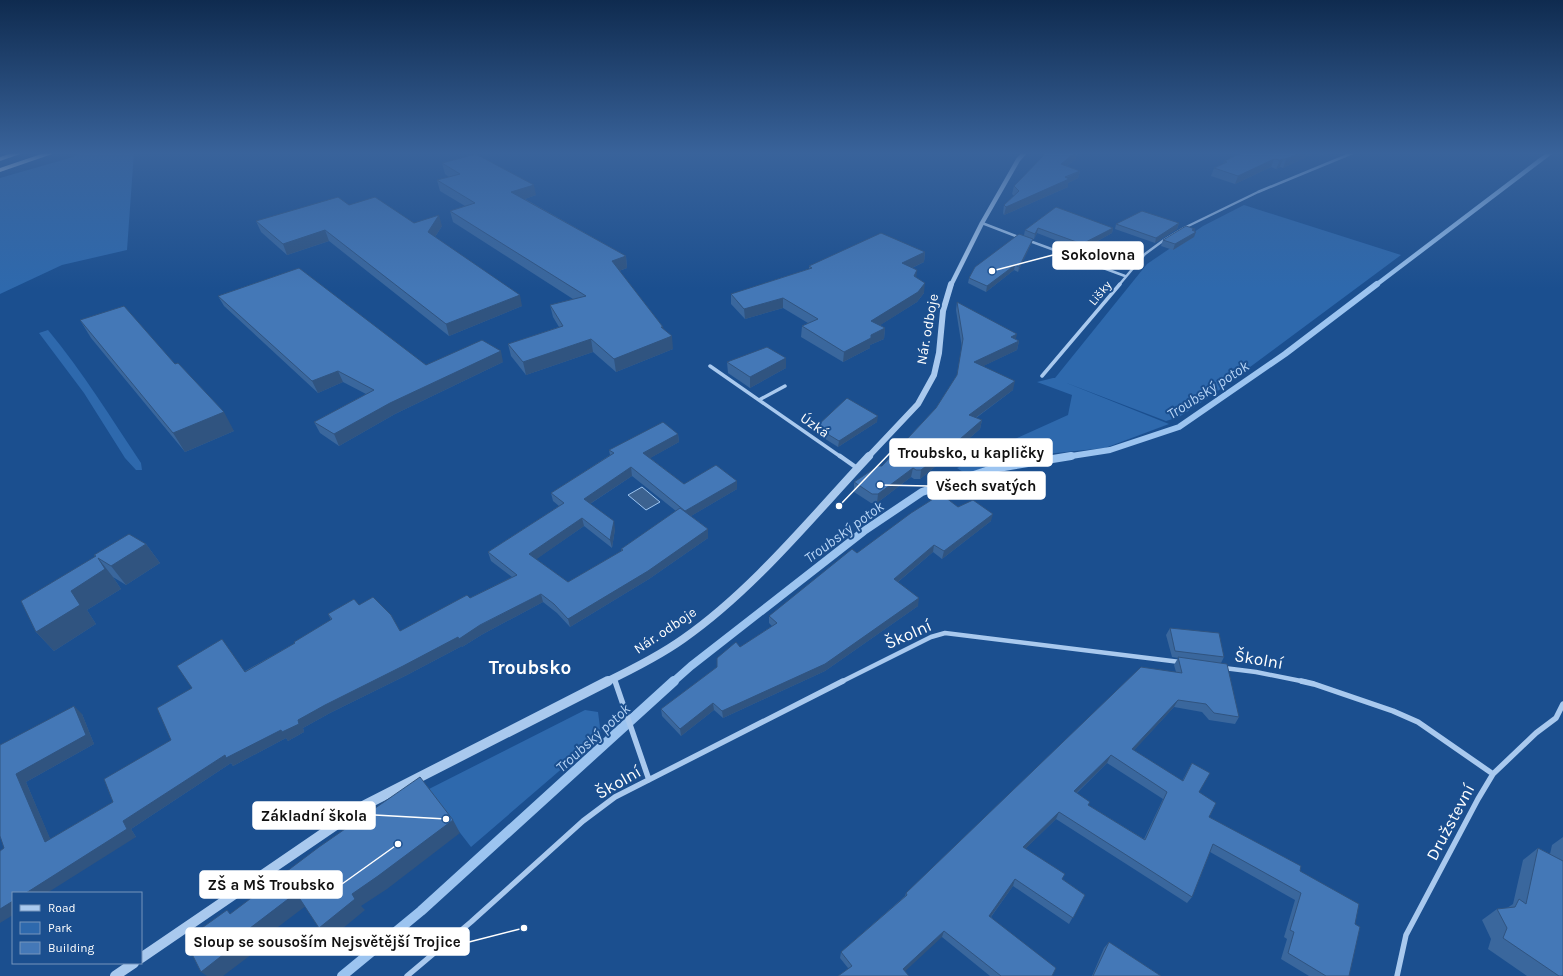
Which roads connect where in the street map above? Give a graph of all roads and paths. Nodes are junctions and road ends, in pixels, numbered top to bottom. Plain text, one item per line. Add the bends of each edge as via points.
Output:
1 (997, 198) edge
2 (1247, 198) edge
3 (982, 223) junction
4 (1125, 276) junction
5 (710, 366) dead end
6 (1042, 376) dead end
7 (785, 386) dead end
8 (759, 400) junction
9 (857, 468) junction
10 (1186, 663) edge
11 (1217, 667) edge
12 (614, 679) junction
13 (1563, 704) edge
14 (1493, 774) junction
15 (648, 780) junction
16 (142, 957) edge
17 (133, 964) edge
18 (115, 976) edge
19 (407, 976) edge
20 (1397, 976) edge

1 - 3 street, Nár. odboje
2 - 4 street, Lišky via 1180,229 1155,245
3 - 4 street
3 - 9 street, Nár. odboje via 952,282 943,311 934,375 918,404
4 - 6 street, Lišky
5 - 8 street, Úzká
7 - 8 street
8 - 9 street, Úzká
9 - 12 street, Nár. odboje via 768,564 721,609 645,663
10 - 15 street, Školní via 945,633 917,643
11 - 14 street, Školní via 1314,684 1393,711 1418,722
12 - 15 street
12 - 16 street, Nár. odboje via 365,805
13 - 14 street, Družstevní via 1554,720 1536,733
14 - 20 street, Družstevní via 1406,935
15 - 19 street, Školní via 615,797 583,821
17 - 18 street

